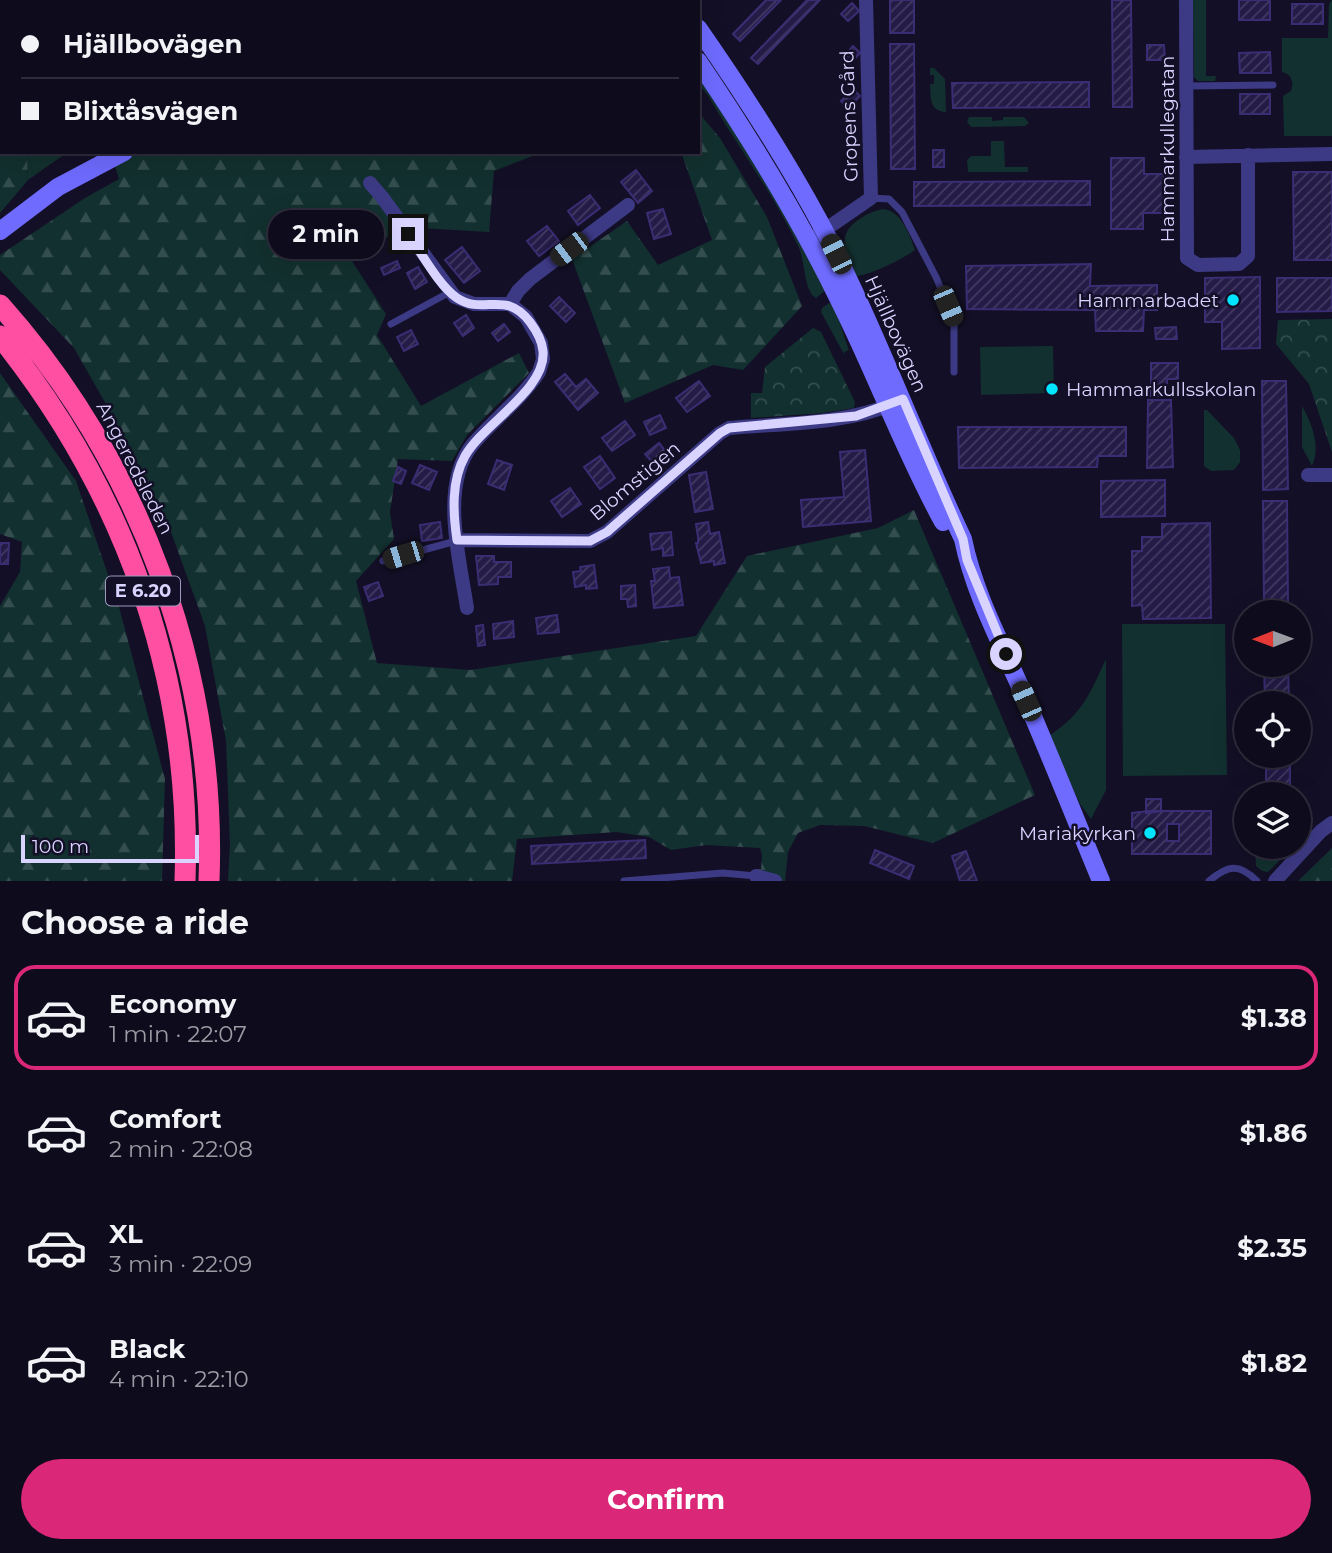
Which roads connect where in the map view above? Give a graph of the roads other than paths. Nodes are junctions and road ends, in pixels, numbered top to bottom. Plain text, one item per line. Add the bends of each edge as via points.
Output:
1 (866, 0) edge
2 (1186, 0) edge
3 (700, 31) edge
4 (700, 64) edge
5 (1273, 85) dead end
6 (1186, 86) junction
7 (1332, 153) edge
8 (120, 154) edge
9 (1248, 155) junction
10 (1186, 156) junction
11 (370, 183) dead end
12 (871, 198) junction
13 (628, 205) dead end
14 (0, 231) edge
15 (825, 231) junction
16 (808, 241) junction
17 (450, 292) junction
18 (510, 304) junction
19 (0, 305) edge
20 (391, 324) dead end
21 (0, 336) edge
22 (954, 372) dead end
23 (895, 403) junction
24 (1308, 475) dead end
25 (1332, 475) edge
26 (457, 540) junction
27 (383, 561) dead end
28 (467, 608) dead end
29 (1332, 823) edge
30 (756, 876) joint
31 (185, 881) edge
32 (209, 881) edge
33 (624, 881) edge
34 (775, 881) edge
35 (1101, 881) edge
36 (1209, 881) edge
37 (1256, 881) edge
38 (1275, 881) edge

1 - 12 street, Gropens Gård
2 - 6 street, Hammarkullegatan
3 - 15 street, Hjällbovägen
4 - 16 street, Hjällbovägen via 780,188
5 - 6 lane
6 - 10 street, Hammarkullegatan
7 - 9 street
8 - 14 street via 58,187
9 - 10 street
9 - 10 street, Hammarkullegatan via 1248,256 1239,264 1198,265 1187,258
11 - 17 street
12 - 15 street, Gropens Gård
12 - 22 lane via 889,200 902,212 936,277 954,320
13 - 18 street via 530,279
15 - 16 street, Gropens Gård
15 - 23 street, Hjällbovägen
16 - 23 street, Hjällbovägen
17 - 18 street via 467,303
17 - 20 lane
18 - 26 street via 536,330 542,366 533,382 465,455 454,508
19 - 32 highway, Angeredsleden / E 6.20 via 70,394 99,444 142,525 178,623 205,764
21 - 31 highway, E 6.20 via 27,369 99,485 157,631 178,734
23 - 26 street, Blomstigen via 843,418 729,428 607,532 590,541
23 - 35 street, Hjällbovägen via 919,479 967,560
24 - 25 street
26 - 27 lane, Blomstigen
26 - 28 street
29 - 38 street
30 - 33 lane via 723,873
30 - 34 street
36 - 37 lane via 1223,869 1234,868 1247,871

